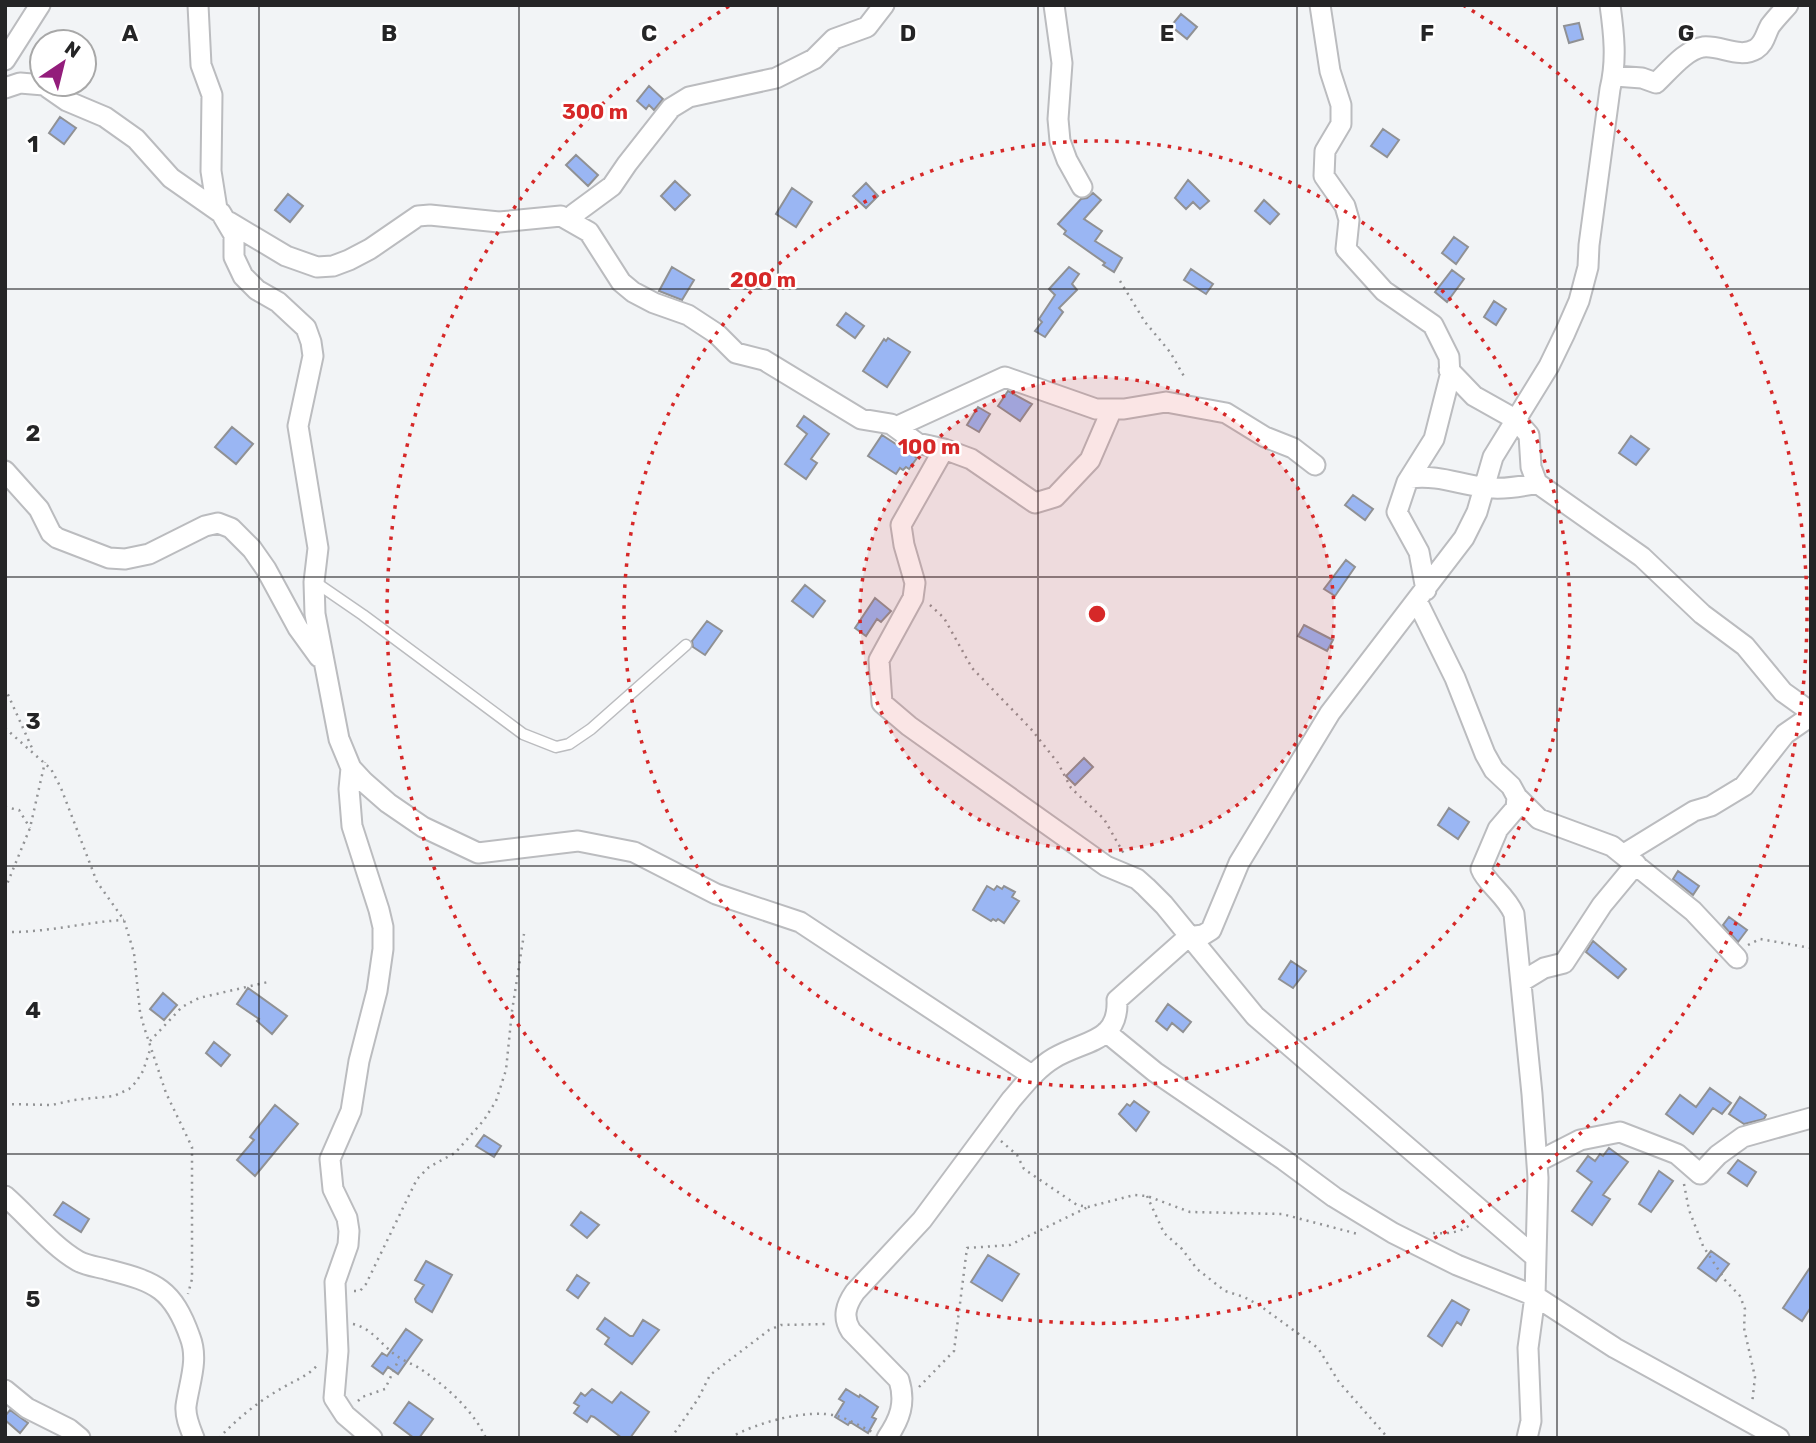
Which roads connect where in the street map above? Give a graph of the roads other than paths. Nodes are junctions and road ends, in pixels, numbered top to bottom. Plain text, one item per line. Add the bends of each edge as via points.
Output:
1 (40, 5) edge
2 (198, 5) edge
3 (884, 5) edge
4 (1054, 5) edge
5 (1320, 5) edge
6 (1610, 5) edge
7 (1788, 5) edge
8 (5, 60) edge
9 (1615, 76) junction
10 (5, 88) edge
11 (1082, 187) dead end
12 (223, 216) junction
13 (571, 220) junction
14 (1449, 370) junction
15 (1112, 410) junction
16 (1515, 419) junction
17 (896, 427) junction
18 (944, 449) junction
19 (1315, 465) dead end
20 (5, 471) edge
21 (1410, 478) junction
22 (1537, 483) junction
23 (1483, 488) junction
24 (314, 582) junction
25 (1421, 595) junction
26 (686, 645) dead end
27 (325, 666) junction
28 (1811, 714) edge
29 (351, 768) junction
30 (1517, 797) junction
31 (1630, 859) junction
32 (1188, 937) junction
33 (1737, 958) road end
34 (1521, 982) junction
35 (1106, 1032) junction
36 (1033, 1076) junction
37 (1811, 1118) edge
38 (1537, 1162) junction
39 (5, 1196) edge
40 (1534, 1256) junction
41 (1535, 1296) junction
42 (5, 1390) edge
43 (880, 1435) edge
44 (80, 1438) edge
45 (194, 1438) edge
46 (372, 1438) edge
47 (1527, 1438) edge
48 (1779, 1438) edge

1 - 8 street
2 - 12 street via 201,65 212,95 211,172
3 - 13 street via 867,27 834,39 814,59 785,74 689,97 671,108 612,186
4 - 11 street via 1062,62 1060,141
5 - 14 street via 1342,124 1325,151 1324,176 1345,206 1349,220 1346,249 1384,291 1433,325 1449,357
6 - 9 street
7 - 9 street via 1765,40 1751,52 1703,47 1684,57 1656,83
9 - 16 street via 1597,176 1588,267 1579,301 1549,366
10 - 12 street via 20,83 44,85 80,108 105,117 136,139 171,178
12 - 13 street via 286,256 317,267 349,260 418,216 480,222 561,216
12 - 24 street via 234,235 234,257 243,276 297,317 312,342 298,426 318,548
13 - 17 street via 589,232 615,274 633,292 688,315 736,353 764,360 861,419
14 - 16 street via 1474,396
14 - 21 street via 1434,439
15 - 17 street via 1096,410 1005,377
15 - 18 street via 1090,460 1055,497 1035,503 971,459
15 - 19 street via 1166,402 1226,413 1293,448
16 - 22 street via 1529,435
16 - 23 street via 1493,457
17 - 18 street via 917,443
18 - 32 street via 901,525 915,583 913,598 879,660 882,703 1105,866 1136,879
20 - 27 street via 39,509 51,533 109,558 149,554 205,526 218,523 231,528 265,569
21 - 23 street via 1430,476
21 - 25 street via 1397,512 1419,552
22 - 23 street
22 - 28 street via 1642,557 1702,614 1745,646 1783,692
23 - 25 street via 1464,538
24 - 26 lane via 523,734 555,747 569,744 591,729
24 - 27 street
25 - 30 street via 1485,754
25 - 32 street via 1330,713 1239,863 1211,930
27 - 29 street via 339,739
28 - 31 street via 1785,734 1744,786 1694,811
29 - 36 street via 405,815 478,853 578,841 634,852 716,894 800,922
29 - 46 street via 352,826 379,910 383,949 351,1111 330,1159 333,1189 349,1231 335,1282 334,1398 345,1415
30 - 31 street via 1539,819 1612,846
30 - 34 street via 1516,808 1498,829 1481,869 1514,914
31 - 33 street via 1693,911
31 - 34 street via 1564,963 1544,968
32 - 35 street via 1117,1000 1116,1020
32 - 40 street via 1255,1016
34 - 38 street
35 - 36 street via 1054,1058
35 - 41 street via 1155,1072 1369,1219 1457,1265
36 - 43 street via 906,1239 847,1304 845,1322 899,1380 903,1391 900,1417
37 - 38 street via 1743,1137 1700,1174 1677,1154 1620,1132 1580,1140
38 - 40 street
39 - 45 street via 79,1262 154,1284 168,1295 192,1342 186,1406
40 - 41 street
41 - 47 street via 1528,1348 1531,1422
41 - 48 street via 1615,1348
42 - 44 street

